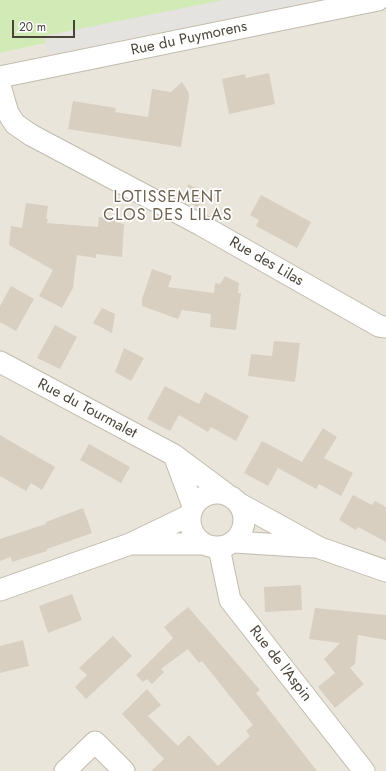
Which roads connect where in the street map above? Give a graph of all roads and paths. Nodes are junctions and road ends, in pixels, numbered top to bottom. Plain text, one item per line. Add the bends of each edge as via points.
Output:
1 (378, 0) edge
2 (0, 77) edge
3 (0, 86) edge
4 (386, 327) edge
5 (0, 362) edge
6 (174, 455) junction
7 (232, 499) junction
8 (192, 510) junction
9 (130, 544) junction
10 (219, 545) junction
11 (320, 548) junction
12 (386, 571) edge
13 (0, 590) edge
14 (65, 771) edge
15 (124, 771) edge
16 (364, 771) edge

1 - 2 street, Rue du Puymorens
3 - 4 street, Rue des Lilas via 8,114 15,124 31,135 201,225 379,326
5 - 6 street, Rue du Tourmalet
6 - 7 street, Rue du Tourmalet
6 - 8 street
7 - 8 street via 215,492 206,494
7 - 10 street via 244,513 245,522 239,537
7 - 11 street, Rue du Tourmalet
8 - 9 street
8 - 10 street via 190,523 197,539
9 - 10 street, Rue du Tourmalet
9 - 13 street
10 - 11 street, Rue du Tourmalet
10 - 16 street, Rue de l'Aspin via 230,600
11 - 12 street, Rue du Tourmalet
14 - 15 street via 96,742

